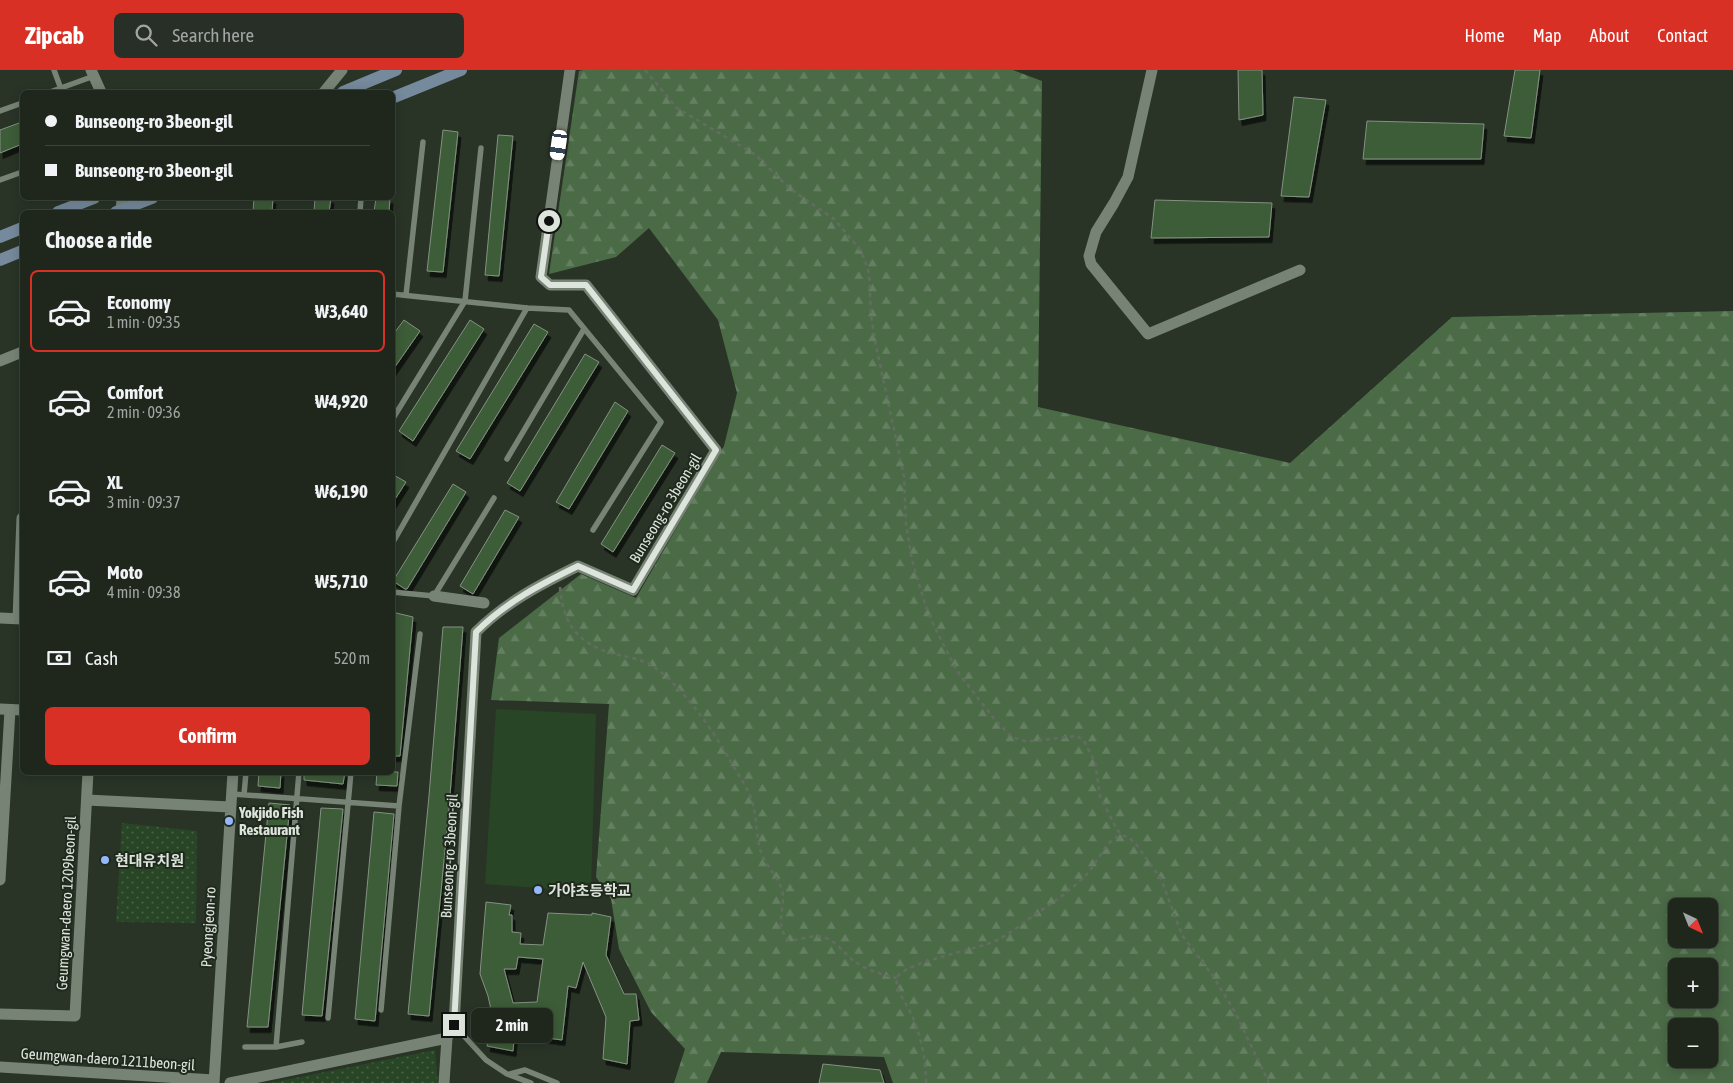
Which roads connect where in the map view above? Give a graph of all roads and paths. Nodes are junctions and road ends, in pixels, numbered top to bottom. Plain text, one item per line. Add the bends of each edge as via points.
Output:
1 (54, 70) edge
2 (342, 70) edge
3 (396, 70) edge
4 (460, 70) edge
5 (570, 70) edge
6 (645, 70) edge
7 (1152, 70) edge
8 (93, 73) edge
9 (375, 74) edge
10 (61, 89) junction
11 (57, 90) edge
12 (100, 90) edge
13 (326, 90) edge
14 (347, 90) edge
15 (395, 97) edge
16 (20, 104) edge
17 (0, 111) edge
18 (424, 142) dead end
19 (481, 148) dead end
20 (20, 173) edge
21 (0, 180) edge
22 (89, 200) edge
23 (146, 200) edge
24 (120, 208) edge
25 (63, 210) edge
26 (20, 229) edge
27 (0, 237) edge
28 (20, 252) edge
29 (0, 260) edge
30 (1300, 270) dead end
31 (395, 294) edge
32 (406, 295) junction
33 (465, 302) junction
34 (527, 308) junction
35 (584, 329) junction
36 (20, 353) edge
37 (0, 362) edge
38 (395, 415) edge
39 (507, 459) dead end
40 (494, 498) dead end
41 (592, 530) dead end
42 (395, 539) edge
43 (560, 574) junction
44 (395, 592) edge
45 (434, 596) junction
46 (484, 603) dead end
47 (0, 618) edge
48 (20, 619) edge
49 (420, 634) dead end
50 (5, 709) edge
51 (20, 710) edge
52 (88, 775) edge
53 (234, 775) edge
54 (245, 775) edge
55 (299, 775) edge
56 (351, 775) edge
57 (238, 794) junction
58 (296, 798) junction
59 (87, 800) junction
60 (348, 802) junction
61 (399, 806) junction
62 (230, 807) junction
63 (1121, 835) junction
64 (0, 880) edge
65 (897, 978) junction
66 (381, 1010) dead end
67 (0, 1014) edge
68 (328, 1018) dead end
69 (454, 1025) junction
70 (447, 1038) junction
71 (302, 1042) dead end
72 (276, 1046) junction
73 (244, 1047) dead end
74 (0, 1067) edge
75 (508, 1074) junction
76 (214, 1082) edge
77 (230, 1083) edge
78 (444, 1083) edge
79 (530, 1083) edge
80 (557, 1083) edge
81 (926, 1083) edge
82 (1269, 1083) edge

1 - 10 lane
2 - 13 street
3 - 9 main road
4 - 15 main road
5 - 43 street, Bunseong-ro 3beon-gil via 541,277 550,285 586,285 716,450 633,590 578,566
6 - 63 path via 677,108 756,154 789,188 834,219 857,246 869,272 876,346 904,476 906,524 912,560 935,628 957,671 1012,737 1032,741 1077,736 1084,742 1094,762 1104,806
7 - 30 street via 1128,177 1096,232 1089,256 1091,264 1148,334
8 - 10 lane
8 - 12 street
9 - 14 main road
10 - 11 lane
16 - 17 lane
18 - 32 lane
19 - 33 lane
20 - 21 lane
22 - 25 main road
23 - 24 main road
26 - 27 main road
28 - 29 main road
31 - 32 lane
32 - 33 lane
33 - 34 lane
33 - 38 lane
34 - 35 lane via 569,310
34 - 42 lane
35 - 39 lane
35 - 41 lane via 661,422
36 - 37 street
40 - 45 lane
43 - 65 path via 561,604 573,631 599,648 645,662 660,672 696,709 718,741 752,799 760,850 782,891 780,919 783,934 788,940 822,937 831,940 861,965
43 - 69 street, Bunseong-ro 3beon-gil via 500,610 476,632
44 - 45 lane
45 - 46 street
47 - 48 street
49 - 61 lane
50 - 51 street
50 - 64 street
52 - 59 street
53 - 57 street, Pyeongjeon-ro
54 - 57 lane
55 - 58 lane
56 - 60 lane
57 - 58 lane
57 - 62 street, Pyeongjeon-ro
58 - 60 lane
58 - 72 lane
59 - 62 street, Geumgwan-daero 1209beon-gil
59 - 67 street, Geumgwan-daero 1209beon-gil via 75,1016
60 - 61 lane
60 - 68 lane
61 - 66 lane
62 - 76 street, Pyeongjeon-ro
63 - 65 path via 1110,842 1092,869 1075,886 1005,936 985,946 918,965
63 - 82 path via 1136,844 1161,879 1182,935 1214,976
65 - 81 path via 922,1048
69 - 70 street, Bunseong-ro 3beon-gil
69 - 75 lane via 486,1060
70 - 77 street
70 - 78 street, Bunseong-ro 3beon-gil
71 - 72 lane
72 - 73 lane
74 - 76 street, Geumgwan-daero 1211beon-gil
75 - 79 lane
75 - 80 lane via 525,1070

